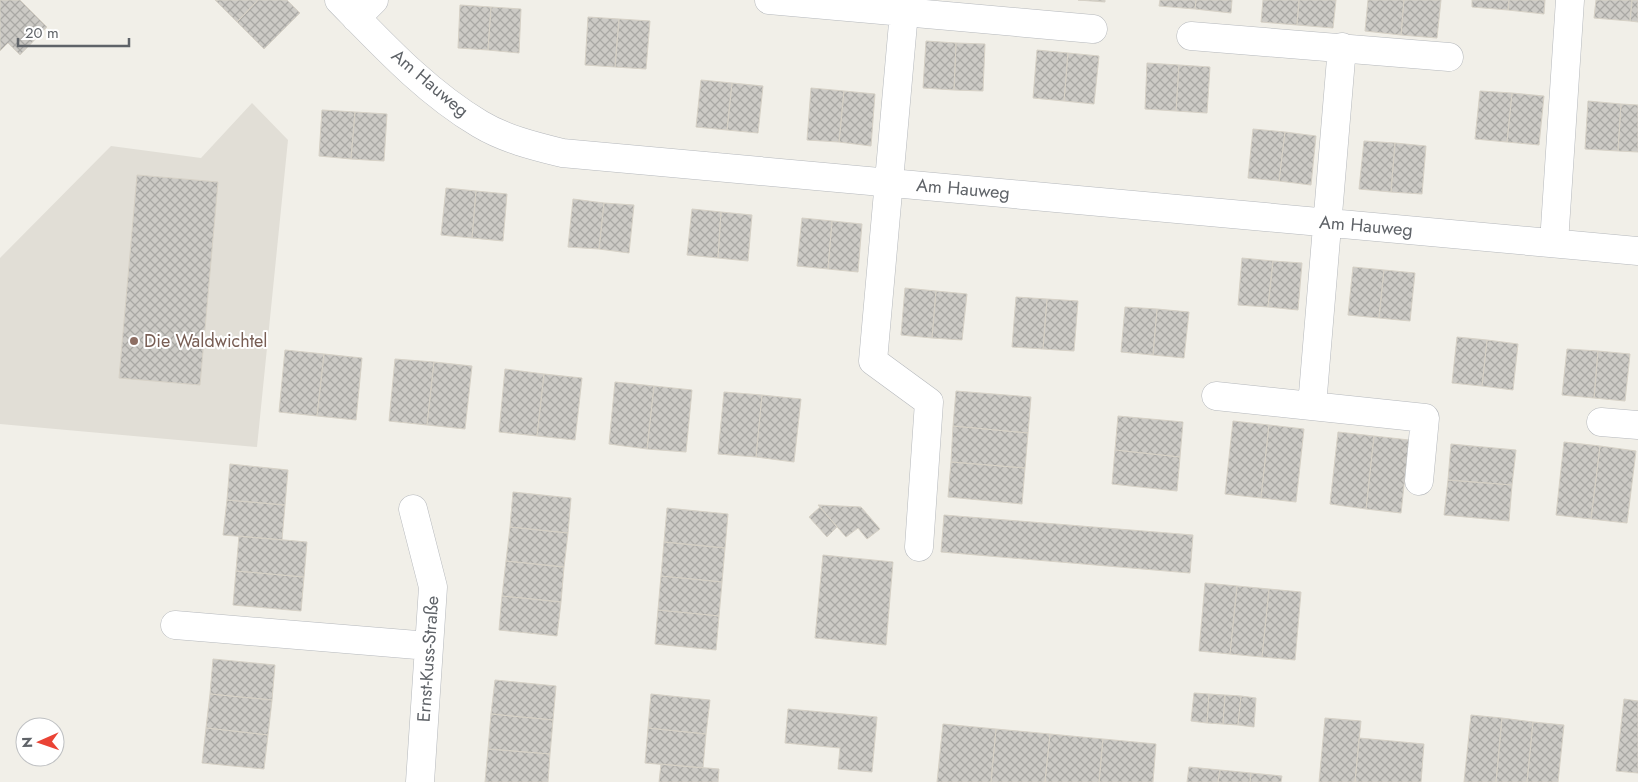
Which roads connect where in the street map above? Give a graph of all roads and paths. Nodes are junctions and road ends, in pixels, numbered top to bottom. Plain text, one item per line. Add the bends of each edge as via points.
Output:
1 (769, 0) edge
2 (1570, 0) edge
3 (357, 6) edge
4 (904, 12) junction
5 (1093, 29) dead end
6 (1191, 36) dead end
7 (1342, 47) junction
8 (1449, 57) dead end
9 (888, 182) junction
10 (1328, 223) junction
11 (1554, 243) junction
12 (1638, 251) edge
13 (1216, 396) dead end
14 (1312, 406) junction
15 (1601, 422) dead end
16 (1638, 425) edge
17 (1419, 481) dead end
18 (414, 509) dead end
19 (919, 547) dead end
20 (175, 625) dead end
21 (429, 646) junction
22 (420, 782) edge

1 - 4 street
2 - 11 street
3 - 9 street, Am Hauweg via 431,89 480,124 521,143 562,153
4 - 5 street
4 - 9 street
6 - 7 street
7 - 8 street
7 - 10 street
9 - 10 street, Am Hauweg
9 - 19 street via 873,361 929,402
10 - 11 street, Am Hauweg
10 - 14 street
11 - 12 street, Am Hauweg
13 - 14 street
14 - 17 street via 1425,418
15 - 16 street
18 - 21 street, Ernst-Kuss-Straße via 433,587
20 - 21 street
21 - 22 street, Ernst-Kuss-Straße

